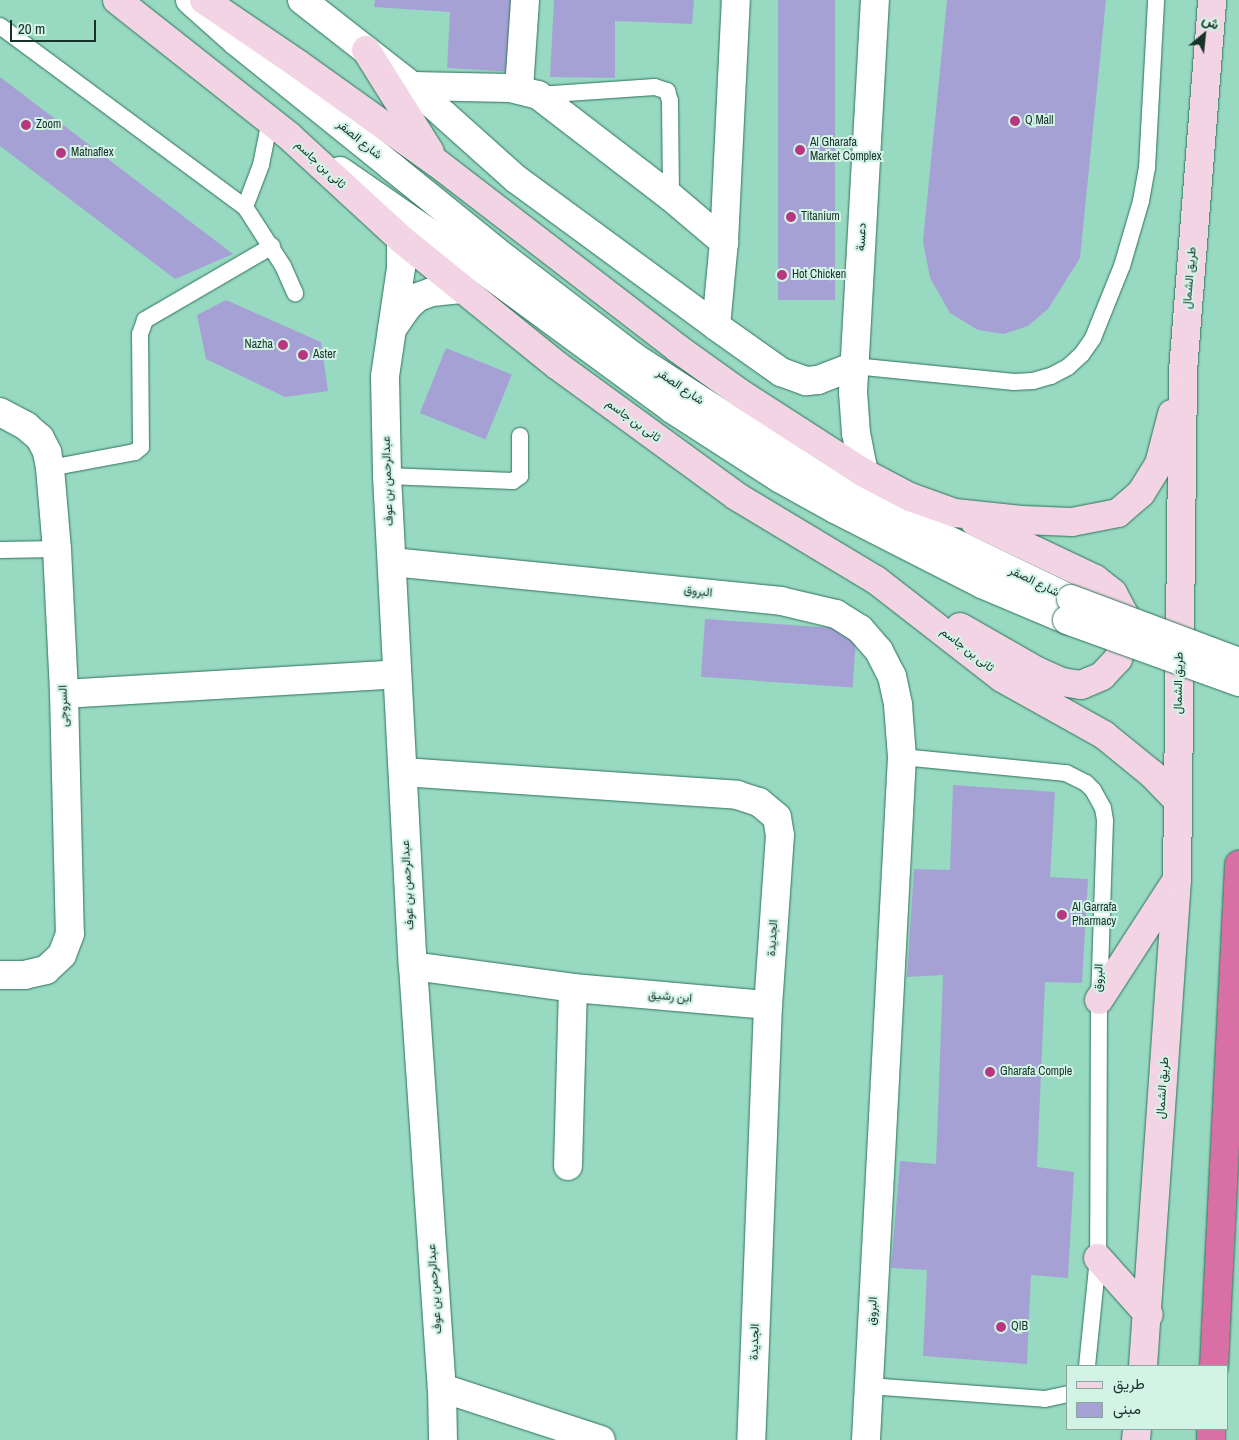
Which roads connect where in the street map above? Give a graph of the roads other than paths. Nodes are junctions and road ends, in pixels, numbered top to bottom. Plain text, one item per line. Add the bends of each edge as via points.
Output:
1 (117, 0) edge
2 (190, 0) edge
3 (204, 0) edge
4 (303, 0) edge
5 (525, 0) edge
6 (736, 0) edge
7 (875, 0) edge
8 (1156, 0) edge
9 (1212, 0) edge
10 (0, 26) edge
11 (366, 50) junction
12 (412, 86) junction
13 (529, 92) junction
14 (279, 128) junction
15 (437, 163) junction
16 (670, 197) junction
17 (245, 207) junction
18 (401, 239) junction
19 (724, 242) junction
20 (272, 246) junction
21 (461, 288) junction
22 (295, 293) dead end
23 (716, 326) junction
24 (392, 330) junction
25 (854, 366) junction
26 (1183, 371) junction
27 (0, 412) edge
28 (520, 436) dead end
29 (50, 468) junction
30 (864, 473) junction
31 (387, 476) junction
32 (955, 513) junction
33 (57, 549) junction
34 (0, 550) edge
35 (392, 562) junction
36 (876, 580) junction
37 (1069, 610) junction
38 (1239, 662) edge
39 (396, 674) junction
40 (1239, 682) edge
41 (64, 694) junction
42 (902, 758) junction
43 (403, 772) junction
44 (1178, 801) junction
45 (1239, 865) edge
46 (1177, 880) junction
47 (412, 966) junction
48 (0, 975) edge
49 (573, 988) junction
50 (1099, 1000) junction
51 (768, 1005) junction
52 (568, 1166) dead end
53 (1098, 1258) junction
54 (1149, 1315) junction
55 (1087, 1365) edge
56 (1143, 1365) edge
57 (1214, 1365) edge
58 (869, 1386) junction
59 (442, 1388) junction
60 (1066, 1394) edge
61 (443, 1440) edge
62 (601, 1440) edge
63 (751, 1440) edge
64 (866, 1440) edge

1 - 14 main road, ثانى بن جاسم
2 - 37 street, شارع الصقر via 406,178 634,356 798,462
3 - 15 main road
4 - 11 street
5 - 13 street
6 - 19 street
7 - 25 street, دعسة
8 - 25 lane via 1147,168 1141,201 1122,266 1093,338 1082,354 1051,376 1014,382
9 - 26 main road, طريق الشمال
10 - 17 lane
11 - 12 street
11 - 15 main road
12 - 13 street
12 - 23 street via 516,179
13 - 16 street
13 - 16 lane via 655,87 667,91 670,102
14 - 17 lane
14 - 18 main road, ثانى بن جاسم
14 - 37 street, شارع الصقر via 725,444 835,509 982,584
15 - 30 main road via 692,359 743,396
16 - 19 street
17 - 20 lane
18 - 21 main road, ثانى بن جاسم
18 - 24 street, عبدالرحمن بن عوف via 401,268
19 - 23 street
20 - 22 lane
20 - 29 lane via 145,320 140,334 141,447 135,452
21 - 24 street, عبدالرحمن بن عوف via 418,297
21 - 36 main road, ثانى بن جاسم via 558,366 736,496
23 - 25 street via 793,378 818,380
24 - 31 street, عبدالرحمن بن عوف via 385,377
25 - 30 street, دعسة via 854,412
26 - 32 main road via 1159,464 1141,493 1118,513 1072,522
26 - 44 main road, طريق الشمال
27 - 29 street, السروجى via 40,438
28 - 31 lane via 520,476 513,481
29 - 33 street, السروجى
30 - 32 main road via 910,497
31 - 35 street, عبدالرحمن بن عوف
32 - 36 main road via 1095,579 1113,593 1124,614 1126,637 1118,659 1102,676 1081,685 1062,682
33 - 34 lane
33 - 41 street, السروجى
35 - 39 street, عبدالرحمن بن عوف
35 - 42 street, البروق via 781,601 836,614 860,629 879,651 892,676
36 - 44 main road, ثانى بن جاسم via 1002,678 1104,735 1152,774
37 - 38 street, شارع الصقر, bridge
37 - 40 street, شارع الصقر, bridge
39 - 41 street
39 - 43 street, عبدالرحمن بن عوف
41 - 48 street, السروجى via 70,934 62,955 46,970 25,975
42 - 50 lane, البروق via 1066,774 1078,778 1093,790 1103,808 1105,821
42 - 58 street, البروق
43 - 47 street, عبدالرحمن بن عوف
43 - 51 street, الجديدة via 737,795 758,802 776,817 780,835
44 - 46 main road, طريق الشمال
45 - 57 highway
46 - 50 main road
46 - 54 main road, طريق الشمال
47 - 49 street, ابن رشيق
47 - 59 street, عبدالرحمن بن عوف
49 - 51 street, ابن رشيق
49 - 52 street
50 - 53 lane, البروق
51 - 63 street, الجديدة
53 - 54 main road
53 - 55 lane, البروق
54 - 56 main road, طريق الشمال
58 - 60 lane via 1045,1399
58 - 64 street, البروق
59 - 61 street, عبدالرحمن بن عوف
59 - 62 street

